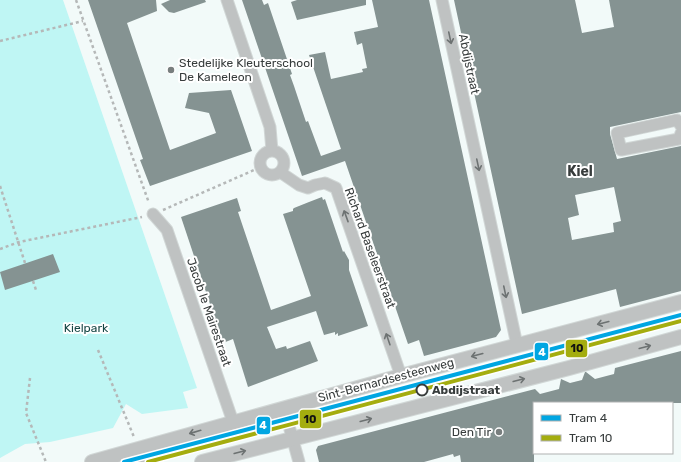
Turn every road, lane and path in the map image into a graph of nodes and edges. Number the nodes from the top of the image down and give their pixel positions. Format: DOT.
graph roads {
  1 [pos="76,0"];
  2 [pos="227,0"];
  3 [pos="442,0"];
  4 [pos="83,21"];
  5 [pos="0,41"];
  6 [pos="681,126"];
  7 [pos="681,133"];
  8 [pos="272,151"];
  9 [pos="261,167"];
  10 [pos="280,172"];
  11 [pos="0,186"];
  12 [pos="154,214"];
  13 [pos="19,242"];
  14 [pos="0,249"];
  15 [pos="25,263"];
  16 [pos="32,281"];
  17 [pos="36,290"];
  18 [pos="681,302"];
  19 [pos="681,319"];
  20 [pos="681,337"];
  21 [pos="517,345"];
  22 [pos="98,350"];
  23 [pos="401,376"];
  24 [pos="30,378"];
  25 [pos="284,408"];
  26 [pos="233,422"];
  27 [pos="289,423"];
  28 [pos="293,439"];
  29 [pos="139,455"];
  30 [pos="46,462"];
  31 [pos="92,462"];
  32 [pos="202,462"];
  33 [pos="299,462"];
  1 -- 4 [label="path"];
  2 -- 8 [label="street"];
  3 -- 21 [label="street, Abdijstraat, one-way"];
  4 -- 5 [label="path"];
  4 -- 12 [label="path"];
  6 -- 7 [label="street"];
  8 -- 9 [label="street"];
  8 -- 10 [label="street"];
  9 -- 10 [label="street, Richard Baseleerstraat"];
  9 -- 12 [label="path"];
  23 -- 10 [label="street, Richard Baseleerstraat, one-way"];
  11 -- 13 [label="path"];
  12 -- 13 [label="path"];
  12 -- 26 [label="street, Jacob le Mairestraat"];
  13 -- 14 [label="path"];
  13 -- 15 [label="path"];
  16 -- 17 [label="path"];
  18 -- 21 [label="street, Sint-Bernardsesteenweg, one-way"];
  19 -- 27 [label="lane"];
  28 -- 20 [label="street, one-way"];
  21 -- 23 [label="street, Sint-Bernardsesteenweg, one-way"];
  22 -- 29 [label="path"];
  23 -- 25 [label="street, Sint-Bernardsesteenweg"];
  24 -- 30 [label="path"];
  25 -- 26 [label="street, Sint-Bernardsesteenweg"];
  25 -- 27 [label="street"];
  26 -- 29 [label="street, Sint-Bernardsesteenweg, one-way"];
  27 -- 28 [label="street"];
  27 -- 29 [label="lane"];
  32 -- 28 [label="street, one-way"];
  28 -- 33 [label="street"];
  29 -- 31 [label="street, Sint-Bernardsesteenweg"];
}
